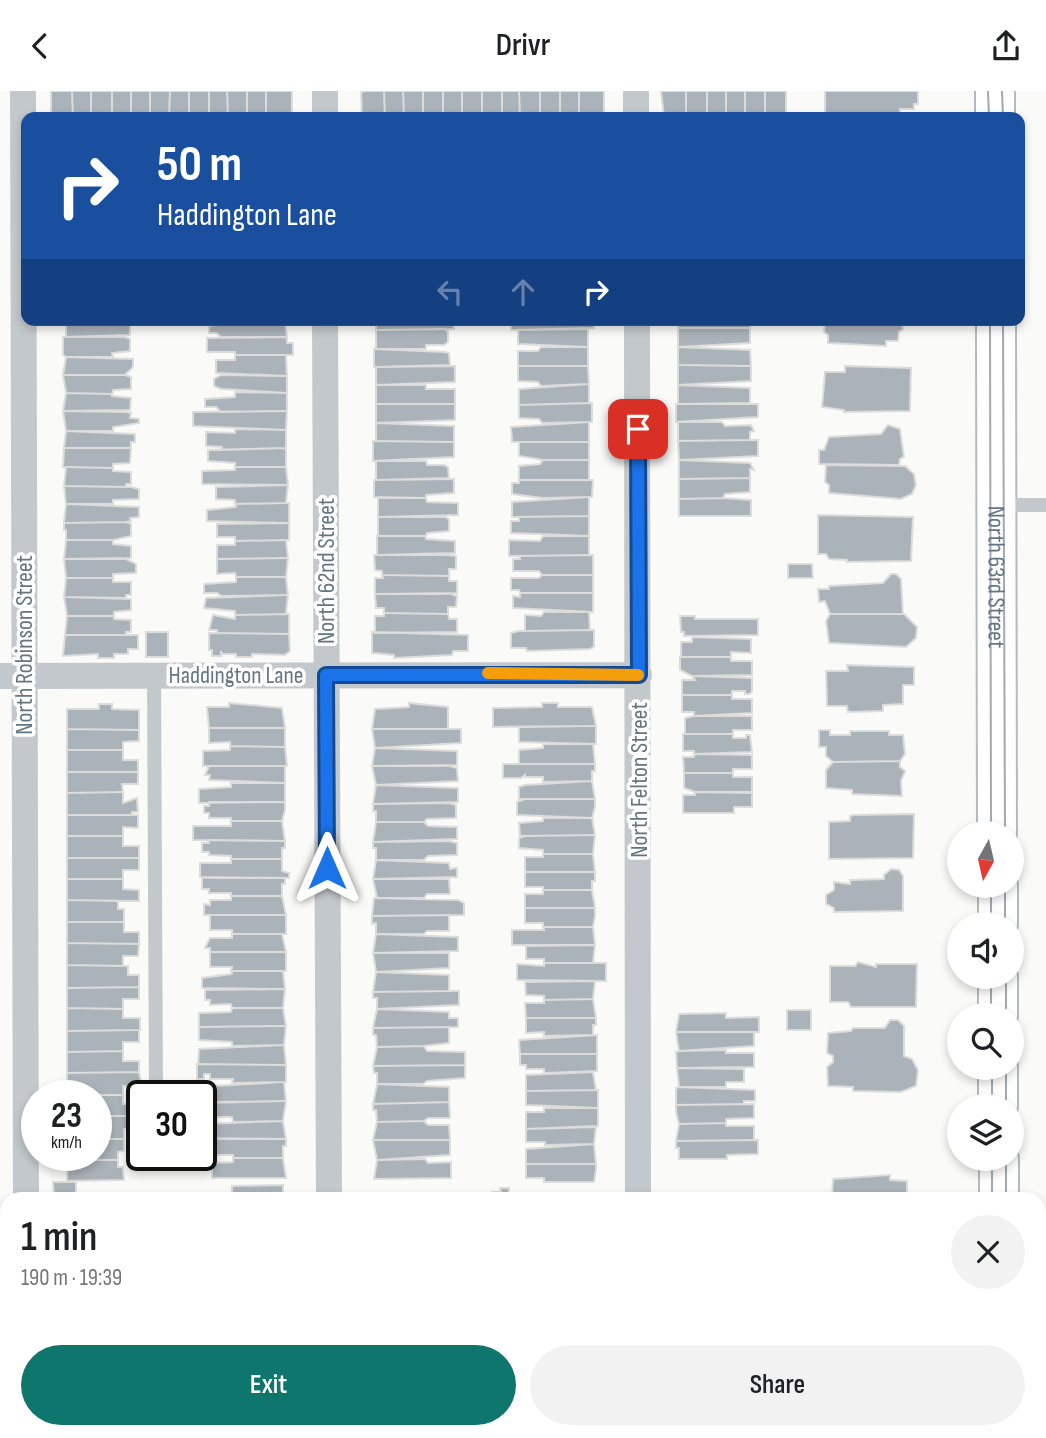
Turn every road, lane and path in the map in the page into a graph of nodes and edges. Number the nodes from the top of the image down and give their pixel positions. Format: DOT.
graph roads {
  1 [pos="23,91"];
  2 [pos="325,91"];
  3 [pos="636,91"];
  4 [pos="995,91"];
  5 [pos="23,112"];
  6 [pos="325,112"];
  7 [pos="636,112"];
  8 [pos="995,112"];
  9 [pos="21,197"];
  10 [pos="326,326"];
  11 [pos="637,326"];
  12 [pos="996,326"];
  13 [pos="996,505"];
  14 [pos="1046,505"];
  15 [pos="154,675"];
  16 [pos="326,675"];
  17 [pos="639,675"];
  18 [pos="12,676"];
  19 [pos="998,821"];
  20 [pos="156,1080"];
  21 [pos="999,1171"];
  22 [pos="26,1192"];
  23 [pos="329,1192"];
  24 [pos="638,1192"];
  25 [pos="999,1192"];
  1 -- 5 [label="street, North Robinson Street"];
  2 -- 6 [label="street"];
  3 -- 7 [label="street"];
  4 -- 8 [label="main road"];
  9 -- 18 [label="street, North Robinson Street"];
  10 -- 16 [label="street, North 62nd Street"];
  11 -- 17 [label="street, North Felton Street"];
  12 -- 13 [label="main road, North 63rd Street"];
  13 -- 14 [label="lane"];
  13 -- 19 [label="main road, North 63rd Street"];
  15 -- 16 [label="street, Haddington Lane"];
  15 -- 18 [label="street, Haddington Lane"];
  15 -- 20 [label="lane"];
  16 -- 17 [label="street, Haddington Lane"];
  16 -- 23 [label="street, North 62nd Street"];
  17 -- 24 [label="street, North Felton Street"];
  18 -- 22 [label="street, North Robinson Street"];
  21 -- 25 [label="main road"];
}
